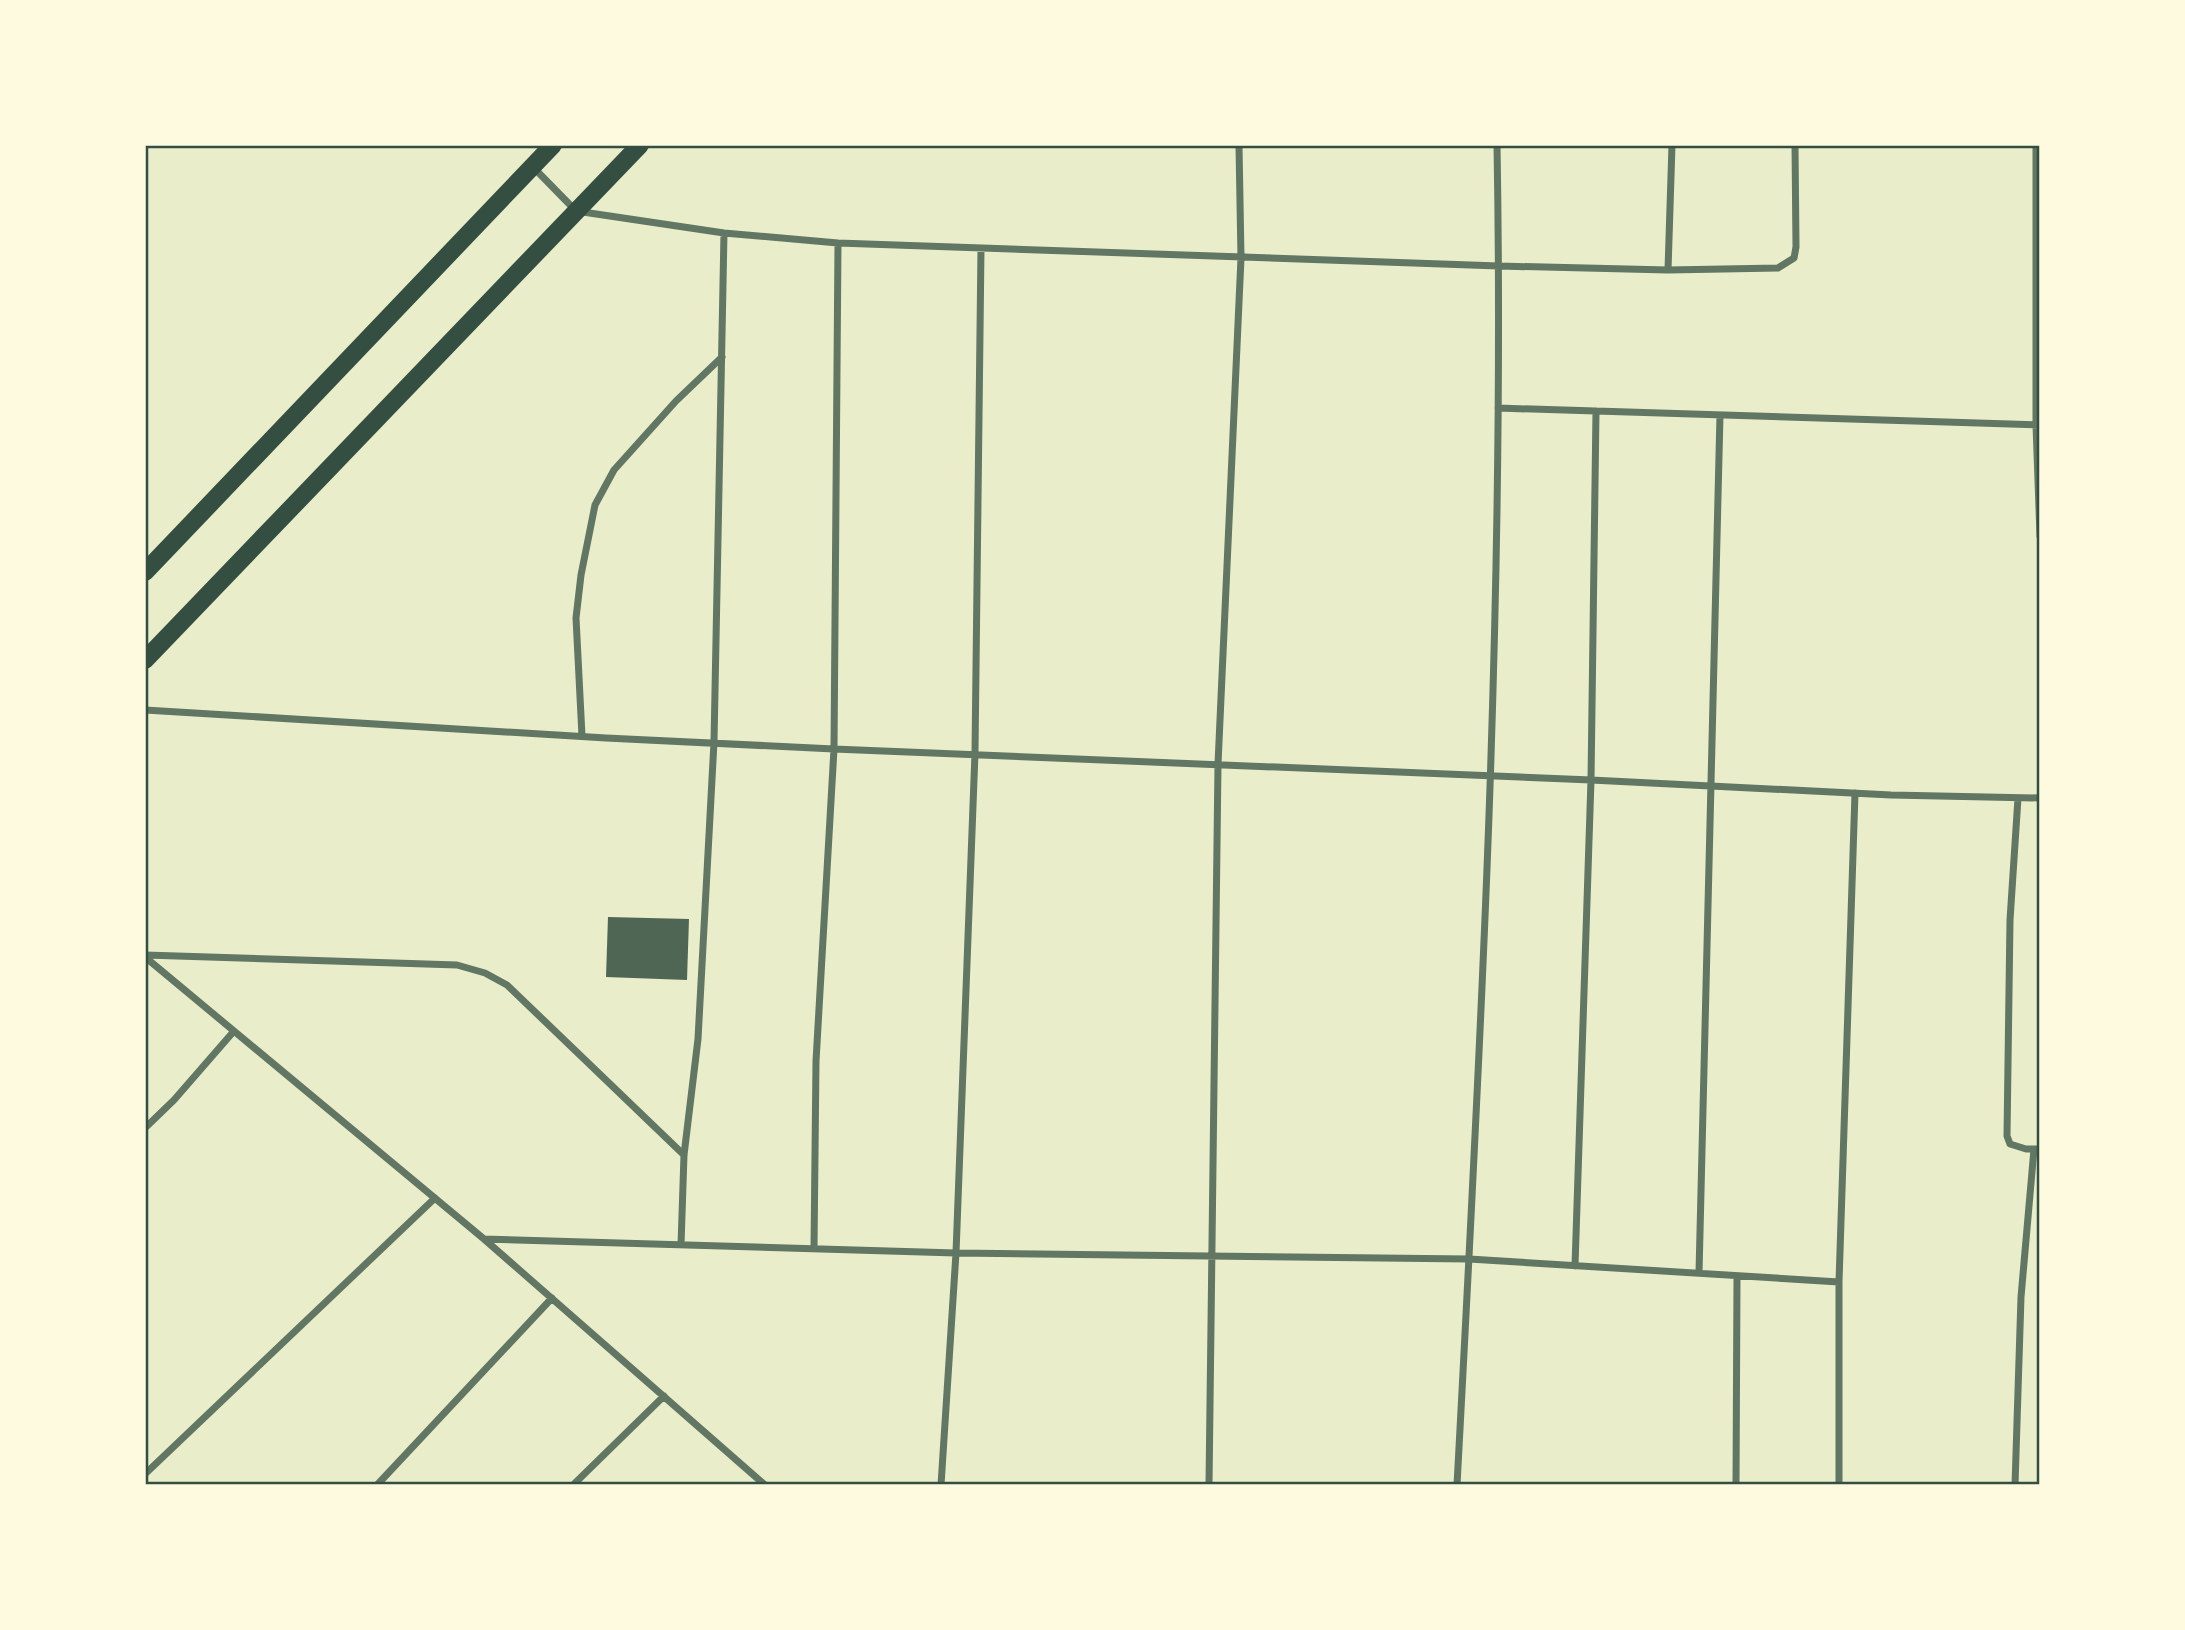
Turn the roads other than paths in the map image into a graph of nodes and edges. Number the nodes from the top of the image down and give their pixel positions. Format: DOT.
graph roads {
  1 [pos="553,145"];
  2 [pos="640,145"];
  3 [pos="1239,145"];
  4 [pos="1497,145"];
  5 [pos="1672,145"];
  6 [pos="1796,145"];
  7 [pos="2036,145"];
  8 [pos="532,167"];
  9 [pos="576,211"];
  10 [pos="724,233"];
  11 [pos="838,243"];
  12 [pos="981,248"];
  13 [pos="1241,258"];
  14 [pos="1499,266"];
  15 [pos="1668,270"];
  16 [pos="722,358"];
  17 [pos="1498,408"];
  18 [pos="1596,411"];
  19 [pos="1720,415"];
  20 [pos="2038,425"];
  21 [pos="2040,536"];
  22 [pos="145,572"];
  23 [pos="145,660"];
  24 [pos="145,710"];
  25 [pos="582,736"];
  26 [pos="714,742"];
  27 [pos="834,749"];
  28 [pos="975,753"];
  29 [pos="1218,764"];
  30 [pos="1491,775"];
  31 [pos="1591,780"];
  32 [pos="1712,786"];
  33 [pos="1855,793"];
  34 [pos="2018,798"];
  35 [pos="2040,798"];
  36 [pos="145,956"];
  37 [pos="233,1031"];
  38 [pos="145,1128"];
  39 [pos="2037,1149"];
  40 [pos="684,1155"];
  41 [pos="435,1198"];
  42 [pos="484,1238"];
  43 [pos="681,1245"];
  44 [pos="814,1248"];
  45 [pos="957,1253"];
  46 [pos="1210,1257"];
  47 [pos="1469,1259"];
  48 [pos="1575,1266"];
  49 [pos="1699,1273"];
  50 [pos="1737,1276"];
  51 [pos="1839,1282"];
  52 [pos="552,1298"];
  53 [pos="664,1396"];
  54 [pos="145,1474"];
  55 [pos="377,1485"];
  56 [pos="573,1485"];
  57 [pos="765,1485"];
  58 [pos="941,1485"];
  59 [pos="1209,1485"];
  60 [pos="1457,1485"];
  61 [pos="1736,1485"];
  62 [pos="1839,1485"];
  63 [pos="2015,1485"];
  1 -- 8 [label="main road"];
  2 -- 9 [label="main road"];
  3 -- 13 [label="street"];
  4 -- 14 [label="street"];
  5 -- 15 [label="street"];
  6 -- 15 [label="street"];
  7 -- 20 [label="street"];
  8 -- 9 [label="street"];
  8 -- 22 [label="main road"];
  9 -- 10 [label="street"];
  9 -- 23 [label="main road"];
  10 -- 11 [label="street"];
  10 -- 16 [label="street"];
  11 -- 12 [label="street"];
  11 -- 27 [label="street"];
  12 -- 13 [label="street"];
  12 -- 28 [label="street"];
  13 -- 14 [label="street"];
  13 -- 29 [label="street"];
  14 -- 15 [label="street"];
  14 -- 17 [label="street"];
  16 -- 25 [label="street"];
  16 -- 26 [label="street"];
  17 -- 18 [label="street"];
  17 -- 30 [label="street"];
  18 -- 19 [label="street"];
  18 -- 31 [label="street"];
  19 -- 20 [label="street"];
  19 -- 32 [label="street"];
  20 -- 21 [label="street"];
  24 -- 25 [label="street"];
  25 -- 26 [label="street"];
  26 -- 27 [label="street"];
  26 -- 40 [label="street"];
  27 -- 28 [label="street"];
  27 -- 44 [label="street"];
  28 -- 29 [label="street"];
  28 -- 45 [label="street"];
  29 -- 30 [label="street"];
  29 -- 46 [label="street"];
  30 -- 31 [label="street"];
  30 -- 47 [label="street"];
  31 -- 32 [label="street"];
  31 -- 48 [label="street"];
  32 -- 33 [label="street"];
  32 -- 49 [label="street"];
  33 -- 34 [label="street"];
  33 -- 51 [label="street"];
  34 -- 35 [label="street"];
  34 -- 39 [label="street"];
  36 -- 37 [label="street"];
  36 -- 40 [label="street"];
  37 -- 38 [label="street"];
  37 -- 41 [label="street"];
  39 -- 63 [label="street"];
  40 -- 43 [label="street"];
  41 -- 42 [label="street"];
  41 -- 54 [label="street"];
  42 -- 43 [label="street"];
  42 -- 52 [label="street"];
  43 -- 44 [label="street"];
  44 -- 45 [label="street"];
  45 -- 46 [label="street"];
  45 -- 58 [label="street"];
  46 -- 47 [label="street"];
  46 -- 59 [label="street"];
  47 -- 48 [label="street"];
  47 -- 60 [label="street"];
  48 -- 49 [label="street"];
  49 -- 50 [label="street"];
  50 -- 51 [label="street"];
  50 -- 61 [label="street"];
  51 -- 62 [label="street"];
  52 -- 53 [label="street"];
  52 -- 55 [label="street"];
  53 -- 56 [label="street"];
  53 -- 57 [label="street"];
}
